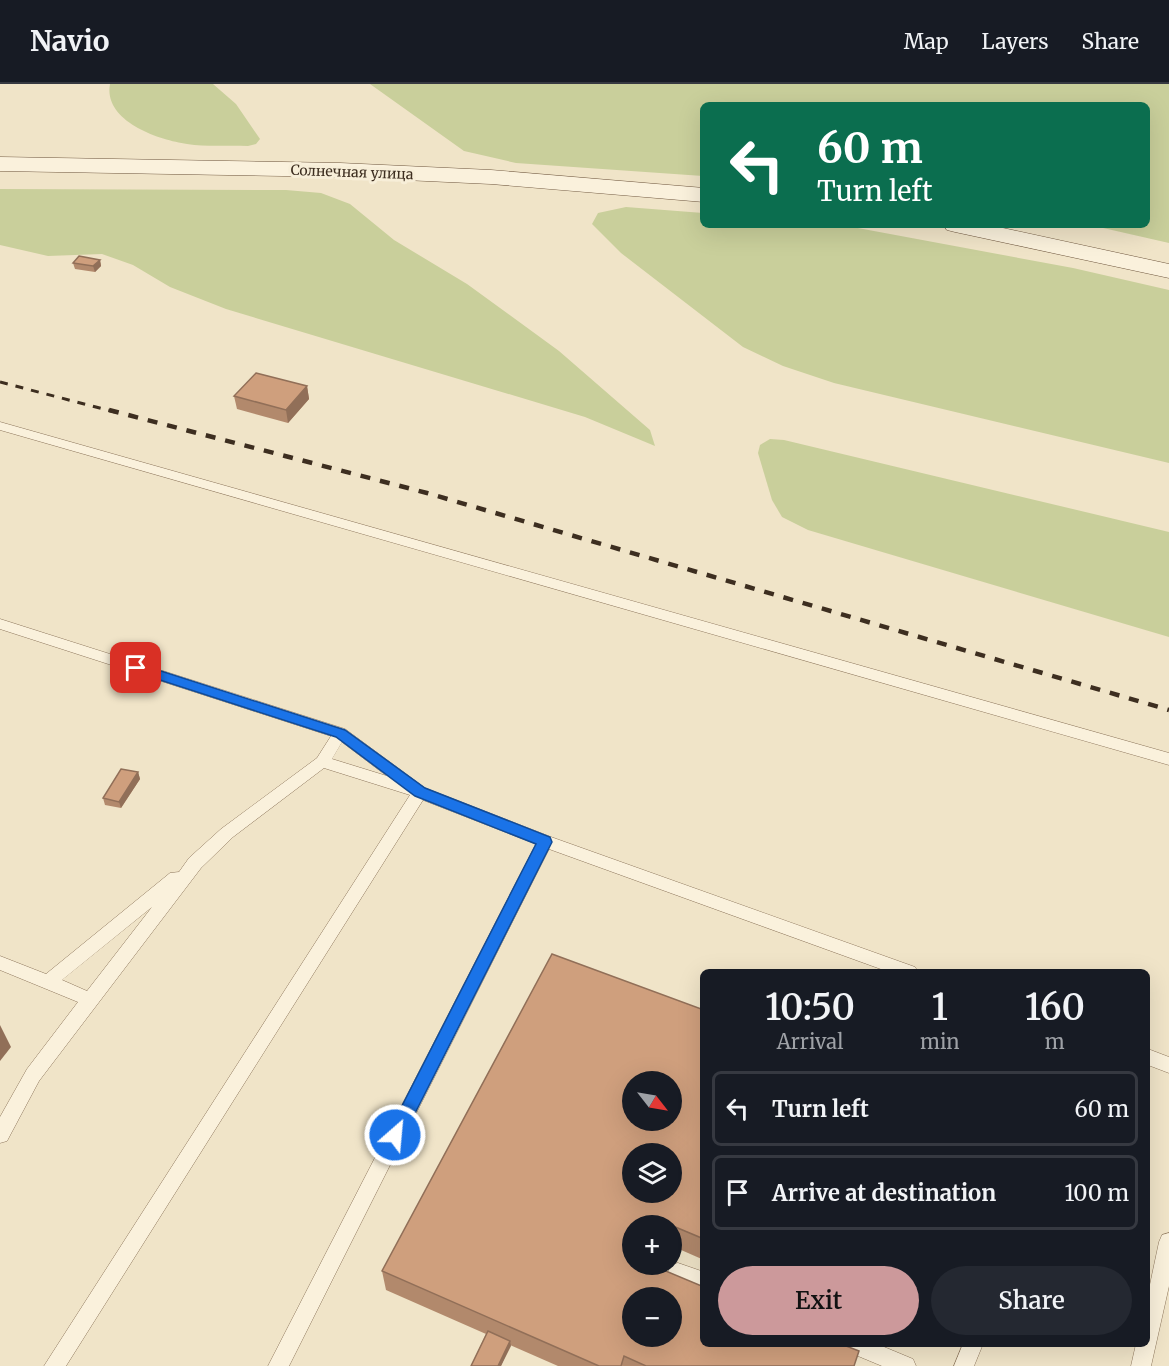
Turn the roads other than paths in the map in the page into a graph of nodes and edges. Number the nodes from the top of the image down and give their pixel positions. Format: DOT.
graph roads {
  1 [pos="0,164"];
  2 [pos="700,195"];
  3 [pos="969,228"];
  4 [pos="1169,271"];
  5 [pos="0,426"];
  6 [pos="0,624"];
  7 [pos="340,733"];
  8 [pos="1169,759"];
  9 [pos="322,762"];
  10 [pos="420,792"];
  11 [pos="544,842"];
  12 [pos="195,862"];
  13 [pos="0,963"];
  14 [pos="901,969"];
  15 [pos="48,982"];
  16 [pos="91,999"];
  17 [pos="1150,1058"];
  18 [pos="1169,1065"];
  19 [pos="0,1135"];
  20 [pos="1169,1242"];
  21 [pos="682,1274"];
  22 [pos="700,1280"];
  23 [pos="1150,1327"];
  24 [pos="860,1347"];
  25 [pos="972,1347"];
  26 [pos="1145,1347"];
  27 [pos="54,1366"];
  28 [pos="278,1366"];
  29 [pos="906,1366"];
  30 [pos="964,1366"];
  31 [pos="1141,1366"];
  1 -- 2 [label="street, Солнечная улица"];
  3 -- 4 [label="street"];
  5 -- 8 [label="lane"];
  6 -- 7 [label="lane"];
  7 -- 9 [label="lane"];
  7 -- 10 [label="lane"];
  9 -- 10 [label="lane"];
  9 -- 12 [label="lane"];
  10 -- 11 [label="lane"];
  10 -- 27 [label="lane"];
  11 -- 14 [label="lane"];
  11 -- 28 [label="lane"];
  12 -- 15 [label="lane"];
  12 -- 16 [label="lane"];
  13 -- 15 [label="lane"];
  15 -- 16 [label="lane"];
  16 -- 19 [label="lane"];
  17 -- 18 [label="lane"];
  20 -- 23 [label="lane"];
  21 -- 22 [label="lane"];
  24 -- 29 [label="lane"];
  25 -- 30 [label="lane"];
  26 -- 31 [label="lane"];
}
